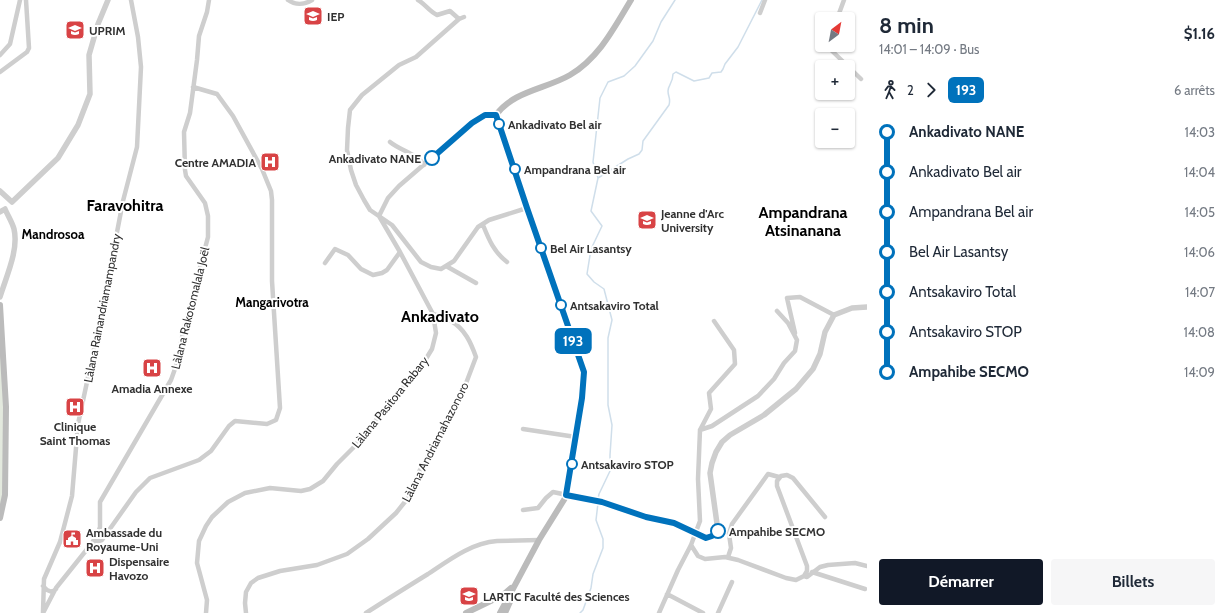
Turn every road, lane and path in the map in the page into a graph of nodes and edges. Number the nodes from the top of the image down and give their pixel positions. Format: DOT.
graph roads {
  1 [pos="20,0"];
  2 [pos="26,0"];
  3 [pos="108,0"];
  4 [pos="131,0"];
  5 [pos="209,0"];
  6 [pos="288,0"];
  7 [pos="312,0"];
  8 [pos="418,0"];
  9 [pos="631,0"];
  10 [pos="765,0"];
  11 [pos="844,0"];
  12 [pos="840,12"];
  13 [pos="760,14"];
  14 [pos="833,52"];
  15 [pos="0,55"];
  16 [pos="0,72"];
  17 [pos="861,79"];
  18 [pos="193,87"];
  19 [pos="496,115"];
  20 [pos="390,142"];
  21 [pos="424,165"];
  22 [pos="0,191"];
  23 [pos="12,202"];
  24 [pos="527,208"];
  25 [pos="3,211"];
  26 [pos="379,216"];
  27 [pos="483,224"];
  28 [pos="400,252"];
  29 [pos="507,262"];
  30 [pos="325,263"];
  31 [pos="446,266"];
  32 [pos="476,283"];
  33 [pos="0,297"];
  34 [pos="0,305"];
  35 [pos="867,307"];
  36 [pos="777,311"];
  37 [pos="433,314"];
  38 [pos="834,315"];
  39 [pos="714,321"];
  40 [pos="797,340"];
  41 [pos="523,430"];
  42 [pos="700,430"];
  43 [pos="576,437"];
  44 [pos="780,477"];
  45 [pos="566,495"];
  46 [pos="523,510"];
  47 [pos="825,516"];
  48 [pos="0,518"];
  49 [pos="696,534"];
  50 [pos="539,540"];
  51 [pos="92,544"];
  52 [pos="691,545"];
  53 [pos="728,557"];
  54 [pos="867,566"];
  55 [pos="812,572"];
  56 [pos="804,576"];
  57 [pos="519,577"];
  58 [pos="732,582"];
  59 [pos="43,586"];
  60 [pos="56,588"];
  61 [pos="865,589"];
  62 [pos="667,594"];
  63 [pos="494,600"];
  64 [pos="505,610"];
  65 [pos="43,613"];
  66 [pos="206,613"];
  67 [pos="246,613"];
  68 [pos="366,613"];
  69 [pos="466,613"];
  70 [pos="500,613"];
  71 [pos="659,613"];
  72 [pos="703,613"];
  73 [pos="718,613"];
  1 -- 15 [label="street"];
  2 -- 16 [label="street"];
  3 -- 23 [label="street"];
  4 -- 59 [label="street, Làlana Rainandriamampandry"];
  5 -- 18 [label="street, Làlana Rakotomalala Joël"];
  6 -- 7 [label="street"];
  8 -- 26 [label="street"];
  9 -- 19 [label="main road"];
  10 -- 13 [label="street"];
  11 -- 12 [label="street"];
  14 -- 17 [label="street"];
  18 -- 51 [label="street, Làlana Rakotomalala Joël"];
  18 -- 51 [label="street"];
  19 -- 21 [label="street"];
  19 -- 24 [label="main road"];
  20 -- 21 [label="street"];
  21 -- 26 [label="street"];
  22 -- 23 [label="street"];
  23 -- 25 [label="street"];
  24 -- 27 [label="street"];
  24 -- 43 [label="main road"];
  25 -- 33 [label="street"];
  26 -- 28 [label="street, Làlana Pasitora Rabary"];
  26 -- 31 [label="street"];
  27 -- 29 [label="street"];
  27 -- 31 [label="street"];
  28 -- 30 [label="street"];
  28 -- 37 [label="street, Làlana Pasitora Rabary"];
  31 -- 32 [label="street"];
  34 -- 48 [label="main road"];
  35 -- 38 [label="street"];
  36 -- 40 [label="street"];
  37 -- 66 [label="street, Làlana Pasitora Rabary"];
  37 -- 67 [label="street, Làlana Andriamahazonoro"];
  38 -- 40 [label="street"];
  38 -- 49 [label="street"];
  39 -- 42 [label="street"];
  40 -- 42 [label="street"];
  41 -- 43 [label="street"];
  42 -- 49 [label="street"];
  43 -- 45 [label="main road"];
  44 -- 47 [label="street"];
  44 -- 53 [label="street"];
  44 -- 56 [label="street"];
  45 -- 46 [label="street"];
  45 -- 49 [label="street"];
  45 -- 50 [label="main road"];
  49 -- 52 [label="street"];
  50 -- 57 [label="main road"];
  50 -- 68 [label="street"];
  51 -- 60 [label="street, Làlana Rakotomalala Joël"];
  52 -- 53 [label="street"];
  52 -- 62 [label="street"];
  53 -- 56 [label="street"];
  54 -- 55 [label="street"];
  55 -- 56 [label="street"];
  55 -- 61 [label="street"];
  57 -- 63 [label="main road"];
  57 -- 64 [label="main road"];
  58 -- 73 [label="street"];
  59 -- 60 [label="street"];
  59 -- 65 [label="street, Làlana Rainandriamampandry"];
  60 -- 65 [label="street, Làlana Rakotomalala Joël"];
  62 -- 71 [label="street"];
  62 -- 72 [label="street"];
  63 -- 64 [label="main road"];
  63 -- 69 [label="main road"];
  64 -- 70 [label="main road"];
}
